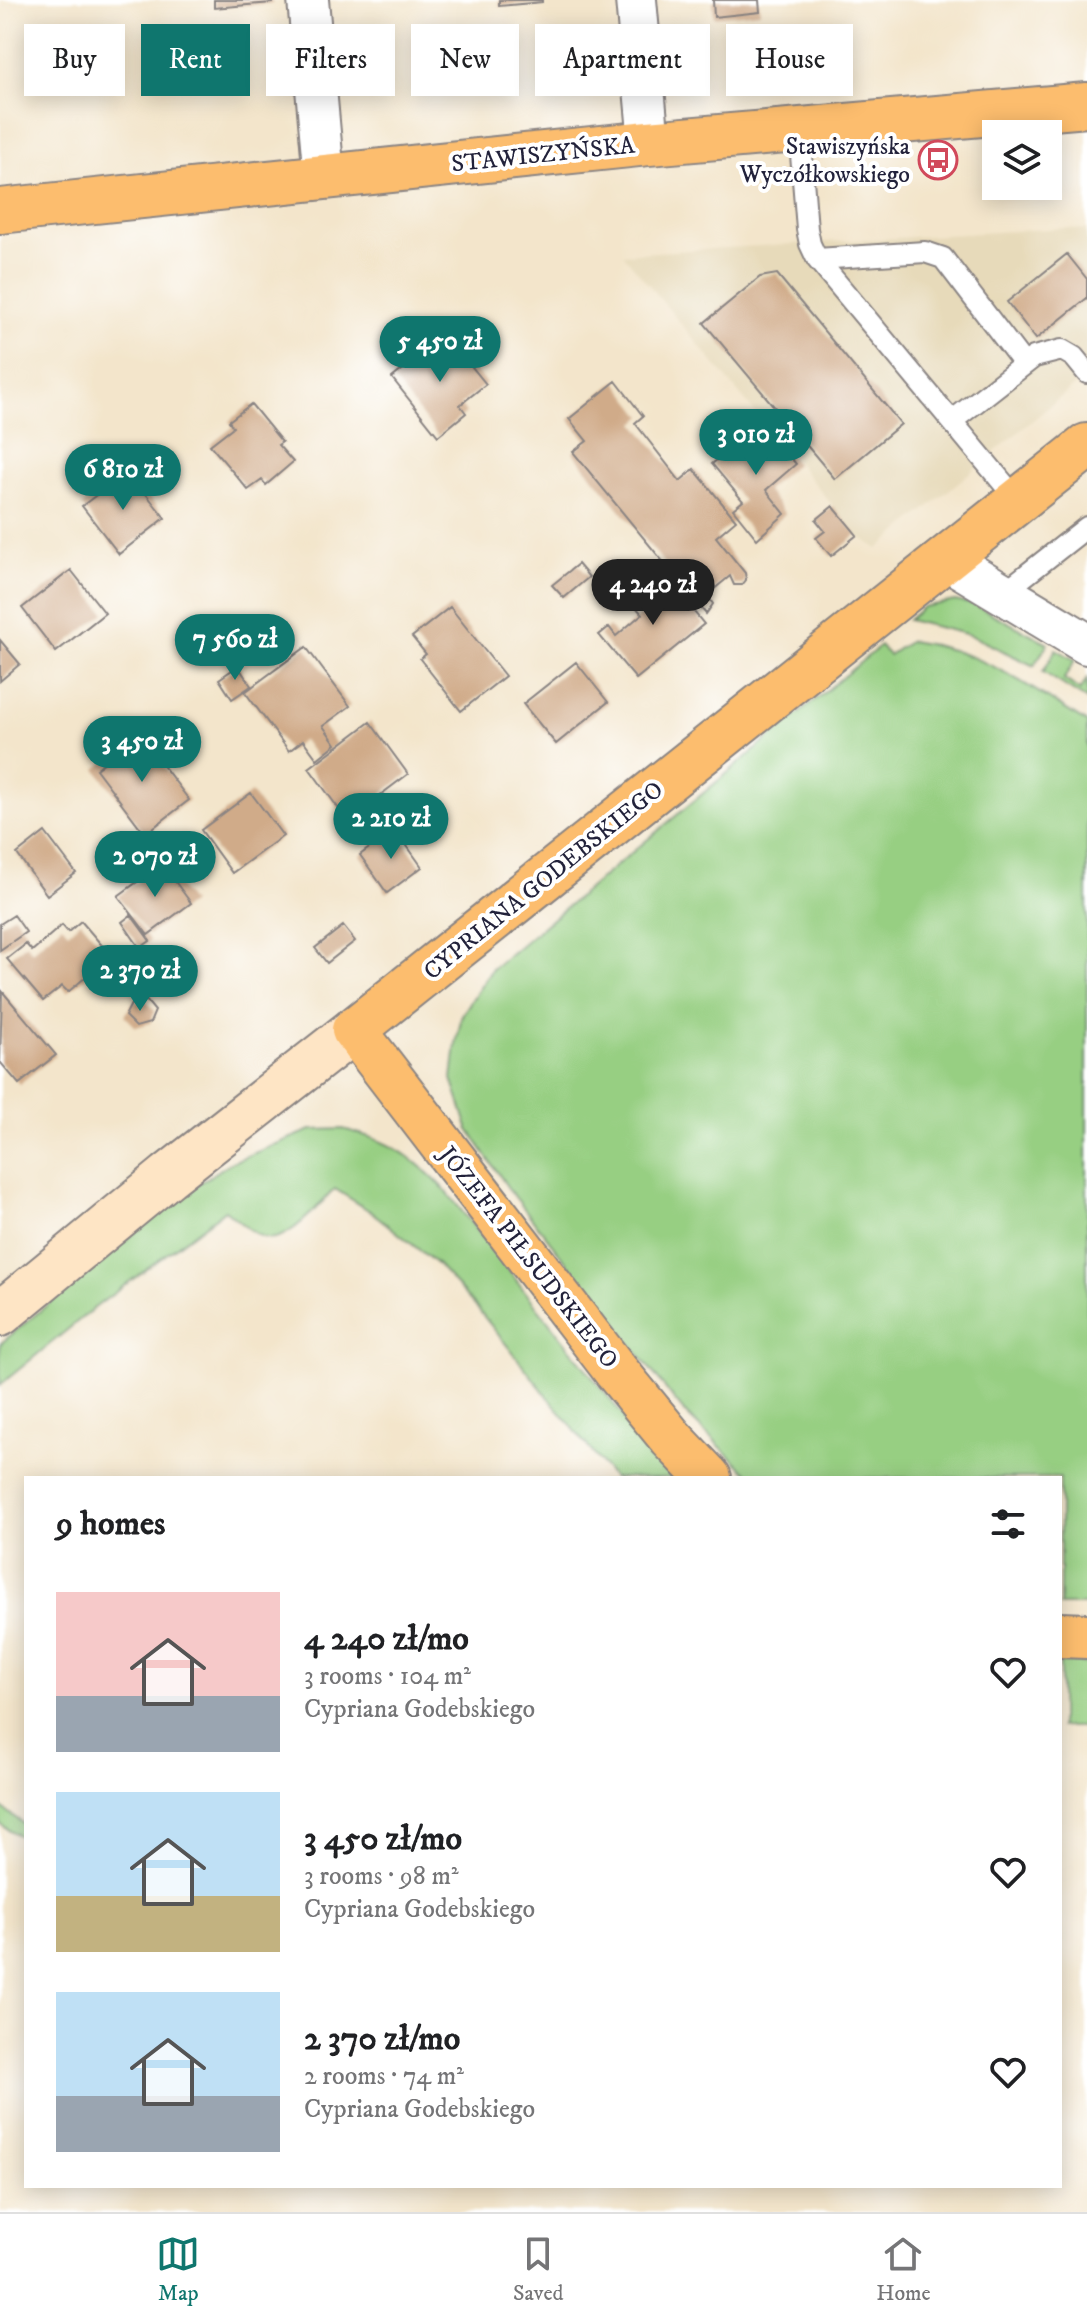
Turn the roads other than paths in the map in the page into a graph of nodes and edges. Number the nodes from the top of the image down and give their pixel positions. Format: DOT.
graph roads {
  1 [pos="308,0"];
  2 [pos="636,0"];
  3 [pos="1087,105"];
  4 [pos="799,130"];
  5 [pos="649,143"];
  6 [pos="324,177"];
  7 [pos="0,211"];
  8 [pos="817,259"];
  9 [pos="1024,364"];
  10 [pos="1087,373"];
  11 [pos="952,421"];
  12 [pos="1087,446"];
  13 [pos="1018,501"];
  14 [pos="1087,527"];
  15 [pos="946,559"];
  16 [pos="1003,593"];
  17 [pos="1087,644"];
  18 [pos="354,1030"];
  19 [pos="0,1314"];
  20 [pos="707,1476"];
  21 [pos="1062,1635"];
  22 [pos="1087,1636"];
  1 -- 6 [label="street"];
  2 -- 5 [label="street"];
  3 -- 4 [label="main road, STAWISZYŃSKA"];
  4 -- 5 [label="main road, STAWISZYŃSKA"];
  4 -- 8 [label="lane"];
  5 -- 6 [label="main road, STAWISZYŃSKA"];
  6 -- 7 [label="main road, STAWISZYŃSKA"];
  8 -- 9 [label="lane"];
  8 -- 11 [label="lane"];
  9 -- 10 [label="lane"];
  9 -- 11 [label="lane"];
  11 -- 13 [label="lane"];
  12 -- 13 [label="main road, CYPRIANA GODEBSKIEGO"];
  13 -- 15 [label="main road, CYPRIANA GODEBSKIEGO"];
  14 -- 16 [label="lane"];
  15 -- 16 [label="street"];
  15 -- 18 [label="main road, CYPRIANA GODEBSKIEGO"];
  16 -- 17 [label="street"];
  18 -- 19 [label="main road, CYPRIANA GODEBSKIEGO"];
  18 -- 20 [label="main road, JÓZEFA PIŁSUDSKIEGO"];
  21 -- 22 [label="main road"];
}
